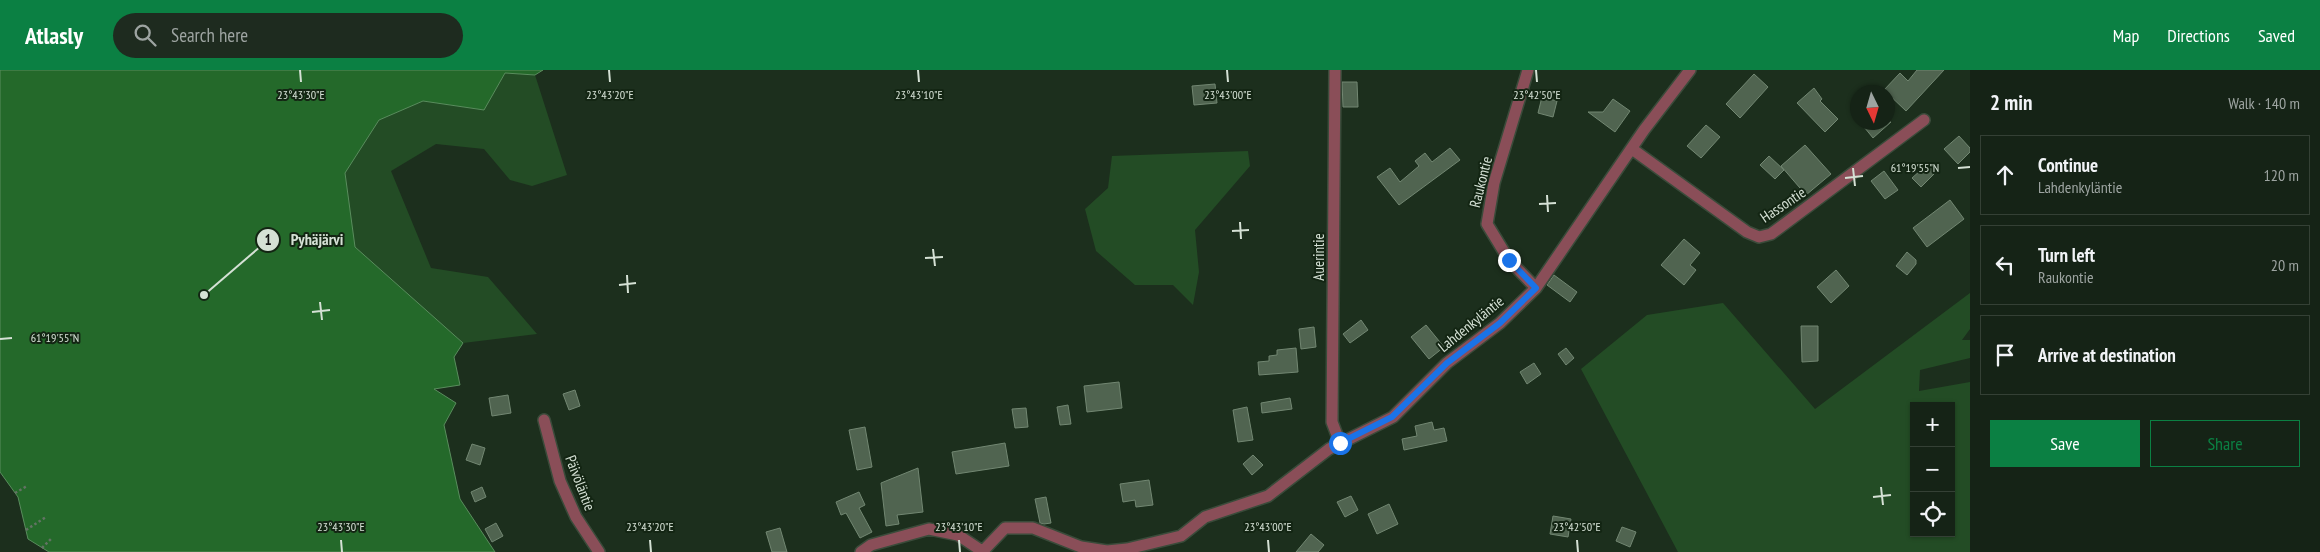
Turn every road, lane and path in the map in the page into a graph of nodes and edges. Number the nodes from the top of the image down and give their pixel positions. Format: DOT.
graph roads {
  1 [pos="1335,70"];
  2 [pos="1528,70"];
  3 [pos="1690,70"];
  4 [pos="1924,120"];
  5 [pos="1632,148"];
  6 [pos="1536,288"];
  7 [pos="544,420"];
  8 [pos="1340,443"];
  9 [pos="27,486"];
  10 [pos="15,493"];
  11 [pos="46,517"];
  12 [pos="26,530"];
  13 [pos="51,539"];
  14 [pos="42,548"];
  15 [pos="982,551"];
  16 [pos="599,552"];
  17 [pos="861,552"];
  1 -- 8 [label="street, Auerintie"];
  2 -- 6 [label="street, Raukontie"];
  3 -- 5 [label="street, Lahdenkyläntie"];
  4 -- 5 [label="street, Hassontie"];
  5 -- 6 [label="street, Lahdenkyläntie"];
  6 -- 8 [label="street, Lahdenkyläntie"];
  7 -- 16 [label="street, Päivöläntie"];
  8 -- 15 [label="street, Lahdenkyläntie"];
  9 -- 10 [label="path"];
  11 -- 12 [label="path"];
  13 -- 14 [label="path"];
  15 -- 17 [label="street"];
}
